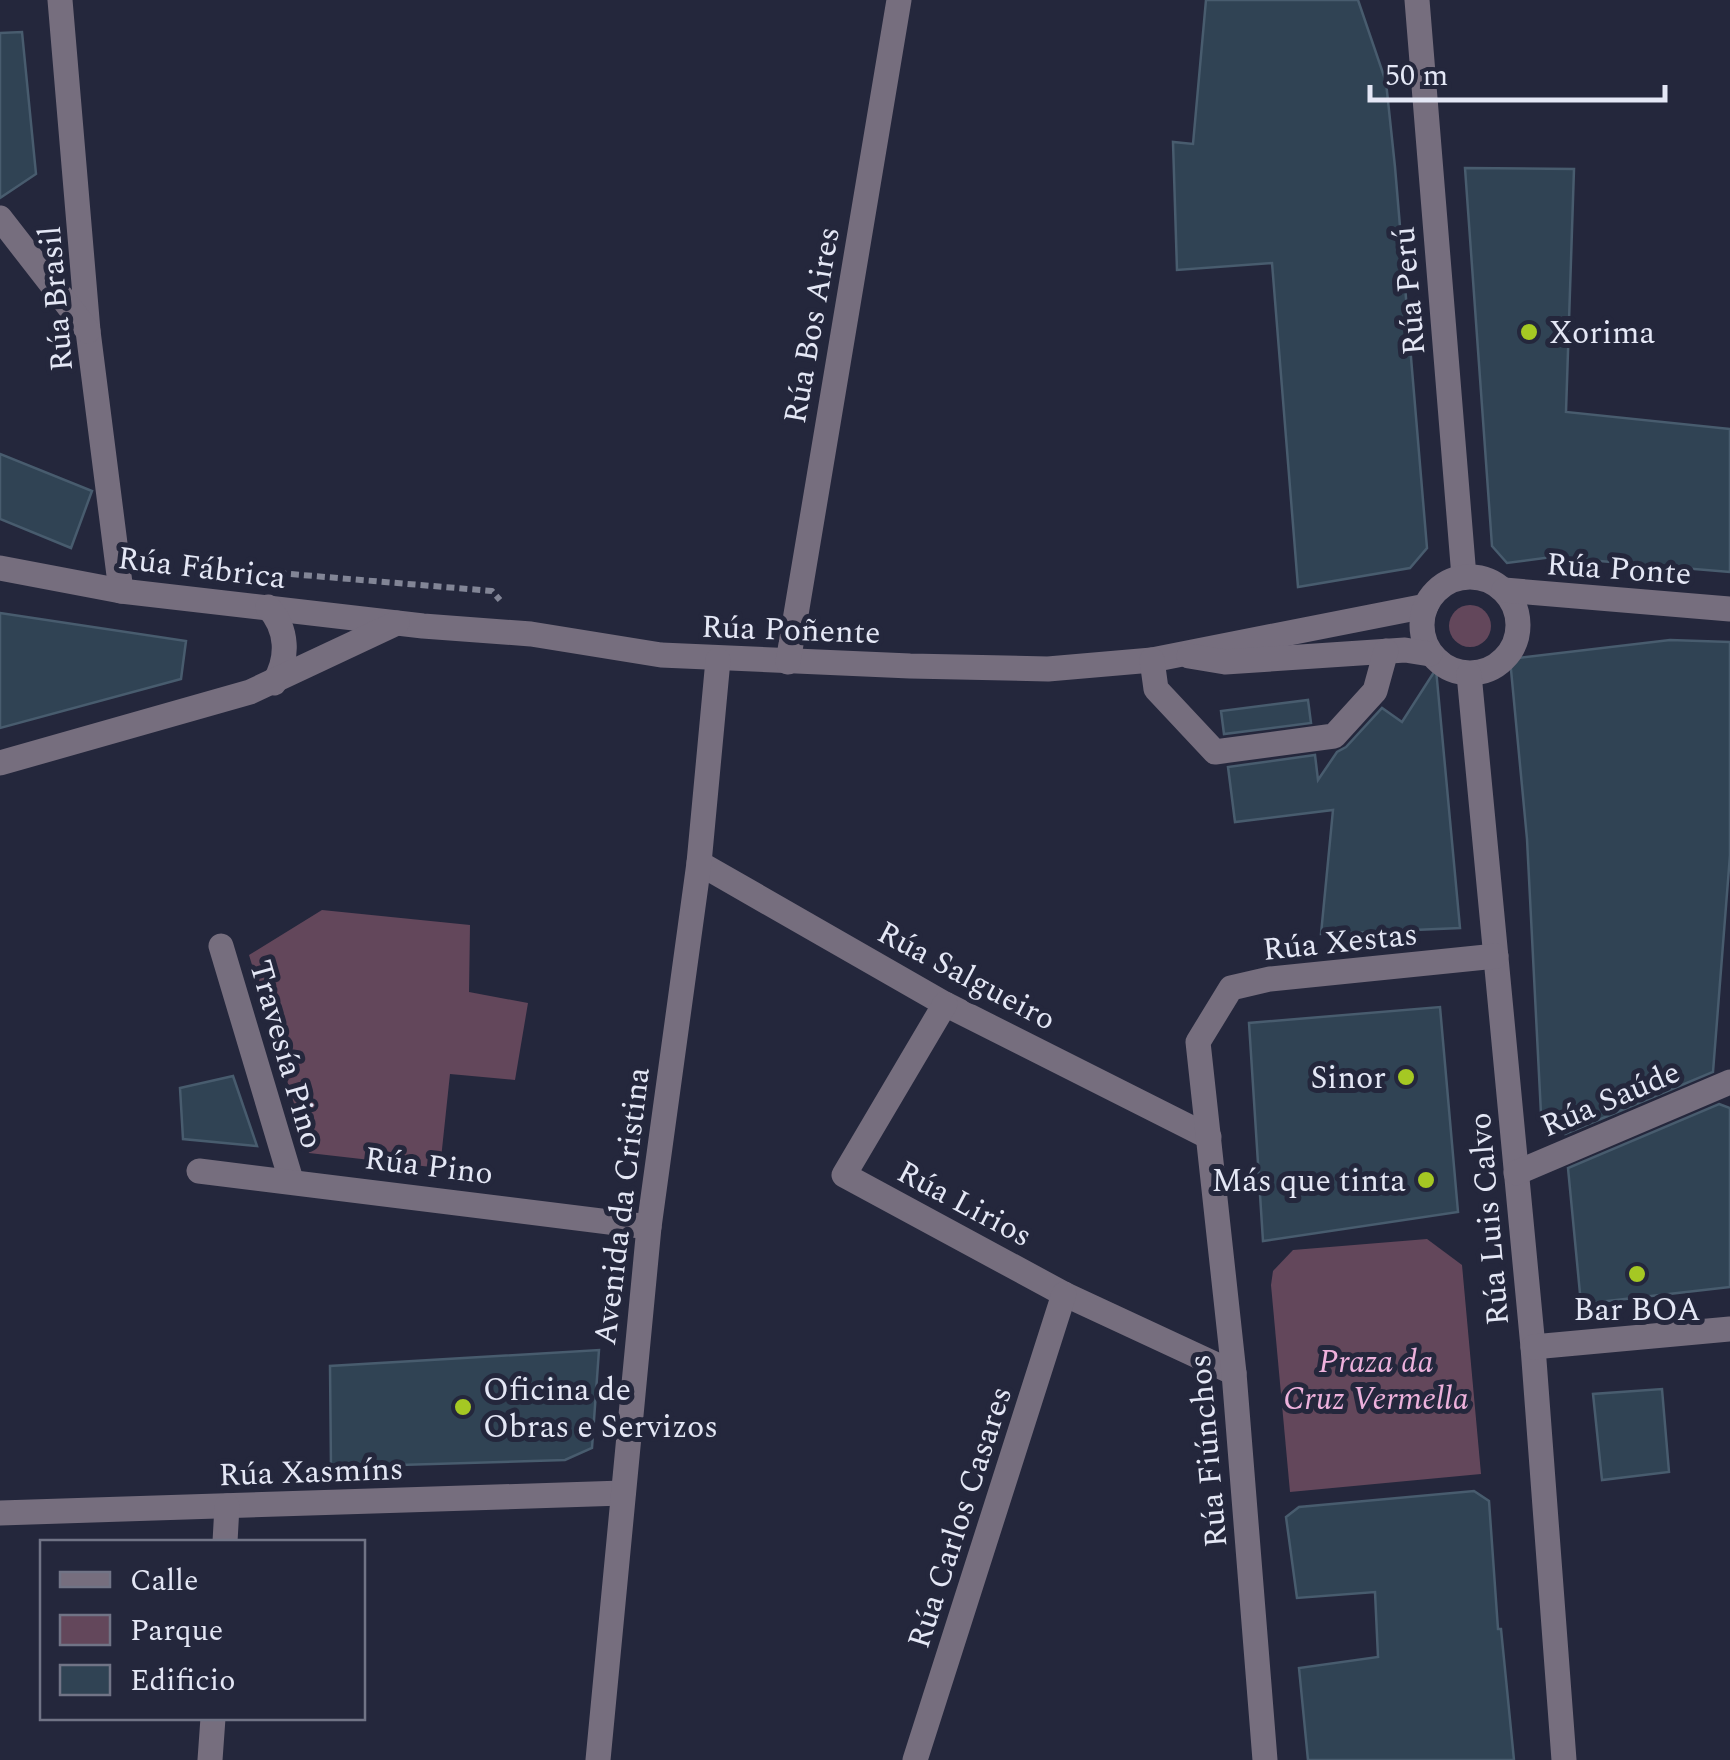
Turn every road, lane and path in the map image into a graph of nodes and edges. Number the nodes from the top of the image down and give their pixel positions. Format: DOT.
graph roads {
  1 [pos="60,0"];
  2 [pos="899,0"];
  3 [pos="1417,0"];
  4 [pos="0,218"];
  5 [pos="88,331"];
  6 [pos="0,568"];
  7 [pos="1464,577"];
  8 [pos="1504,590"];
  9 [pos="122,592"];
  10 [pos="1426,606"];
  11 [pos="268,607"];
  12 [pos="1730,608"];
  13 [pos="397,623"];
  14 [pos="1386,651"];
  15 [pos="1430,654"];
  16 [pos="1184,656"];
  17 [pos="718,660"];
  18 [pos="1152,660"];
  19 [pos="788,662"];
  20 [pos="1470,674"];
  21 [pos="274,683"];
  22 [pos="0,763"];
  23 [pos="699,863"];
  24 [pos="221,946"];
  25 [pos="1496,956"];
  26 [pos="944,1004"];
  27 [pos="1730,1082"];
  28 [pos="1209,1137"];
  29 [pos="200,1171"];
  30 [pos="1516,1173"];
  31 [pos="290,1180"];
  32 [pos="649,1227"];
  33 [pos="1064,1294"];
  34 [pos="1730,1329"];
  35 [pos="1532,1347"];
  36 [pos="1234,1373"];
  37 [pos="623,1493"];
  38 [pos="227,1506"];
  39 [pos="0,1513"];
  40 [pos="224,1540"];
  41 [pos="213,1720"];
  42 [pos="210,1760"];
  43 [pos="598,1760"];
  44 [pos="915,1760"];
  45 [pos="1265,1760"];
  46 [pos="1564,1760"];
  1 -- 5 [label="street, Rúa Brasil"];
  2 -- 19 [label="street, Rúa Bos Aires"];
  3 -- 7 [label="street, Rúa Perú"];
  4 -- 5 [label="street"];
  5 -- 9 [label="street, Rúa Brasil"];
  6 -- 9 [label="street, Rúa Fábrica"];
  7 -- 8 [label="street"];
  7 -- 10 [label="street"];
  8 -- 12 [label="street, Rúa Ponte"];
  8 -- 20 [label="street"];
  9 -- 11 [label="street, Rúa Fábrica"];
  10 -- 15 [label="street"];
  10 -- 16 [label="street, Rúa Poñente"];
  11 -- 13 [label="street, Rúa Fábrica"];
  11 -- 21 [label="street"];
  13 -- 17 [label="street, Rúa Poñente"];
  13 -- 21 [label="street"];
  14 -- 15 [label="street, Rúa Poñente"];
  14 -- 16 [label="street, Rúa Poñente"];
  14 -- 18 [label="street"];
  15 -- 20 [label="street"];
  16 -- 18 [label="street, Rúa Poñente"];
  17 -- 19 [label="street, Rúa Poñente"];
  17 -- 23 [label="street, Avenida da Cristina"];
  18 -- 19 [label="street, Rúa Poñente"];
  20 -- 25 [label="street, Rúa Luis Calvo"];
  21 -- 22 [label="street"];
  23 -- 26 [label="street, Rúa Salgueiro"];
  23 -- 32 [label="street, Avenida da Cristina"];
  24 -- 31 [label="street, Travesía Pino"];
  25 -- 28 [label="street, Rúa Xestas"];
  25 -- 30 [label="street, Rúa Luis Calvo"];
  26 -- 28 [label="street, Rúa Salgueiro"];
  26 -- 33 [label="street, Rúa Lirios"];
  27 -- 30 [label="street, Rúa Saúde"];
  28 -- 36 [label="street, Rúa Fiúnchos"];
  29 -- 31 [label="street, Rúa Pino"];
  30 -- 35 [label="street, Rúa Luis Calvo"];
  31 -- 32 [label="street, Rúa Pino"];
  32 -- 37 [label="street, Avenida da Cristina"];
  33 -- 36 [label="street, Rúa Lirios"];
  33 -- 44 [label="street, Rúa Carlos Casares"];
  34 -- 35 [label="street"];
  35 -- 46 [label="street, Rúa Luis Calvo"];
  36 -- 45 [label="street, Rúa Fiúnchos"];
  37 -- 38 [label="street, Rúa Xasmíns"];
  37 -- 43 [label="street, Avenida da Cristina"];
  38 -- 39 [label="street, Rúa Xasmíns"];
  38 -- 40 [label="street"];
  41 -- 42 [label="street"];
}
